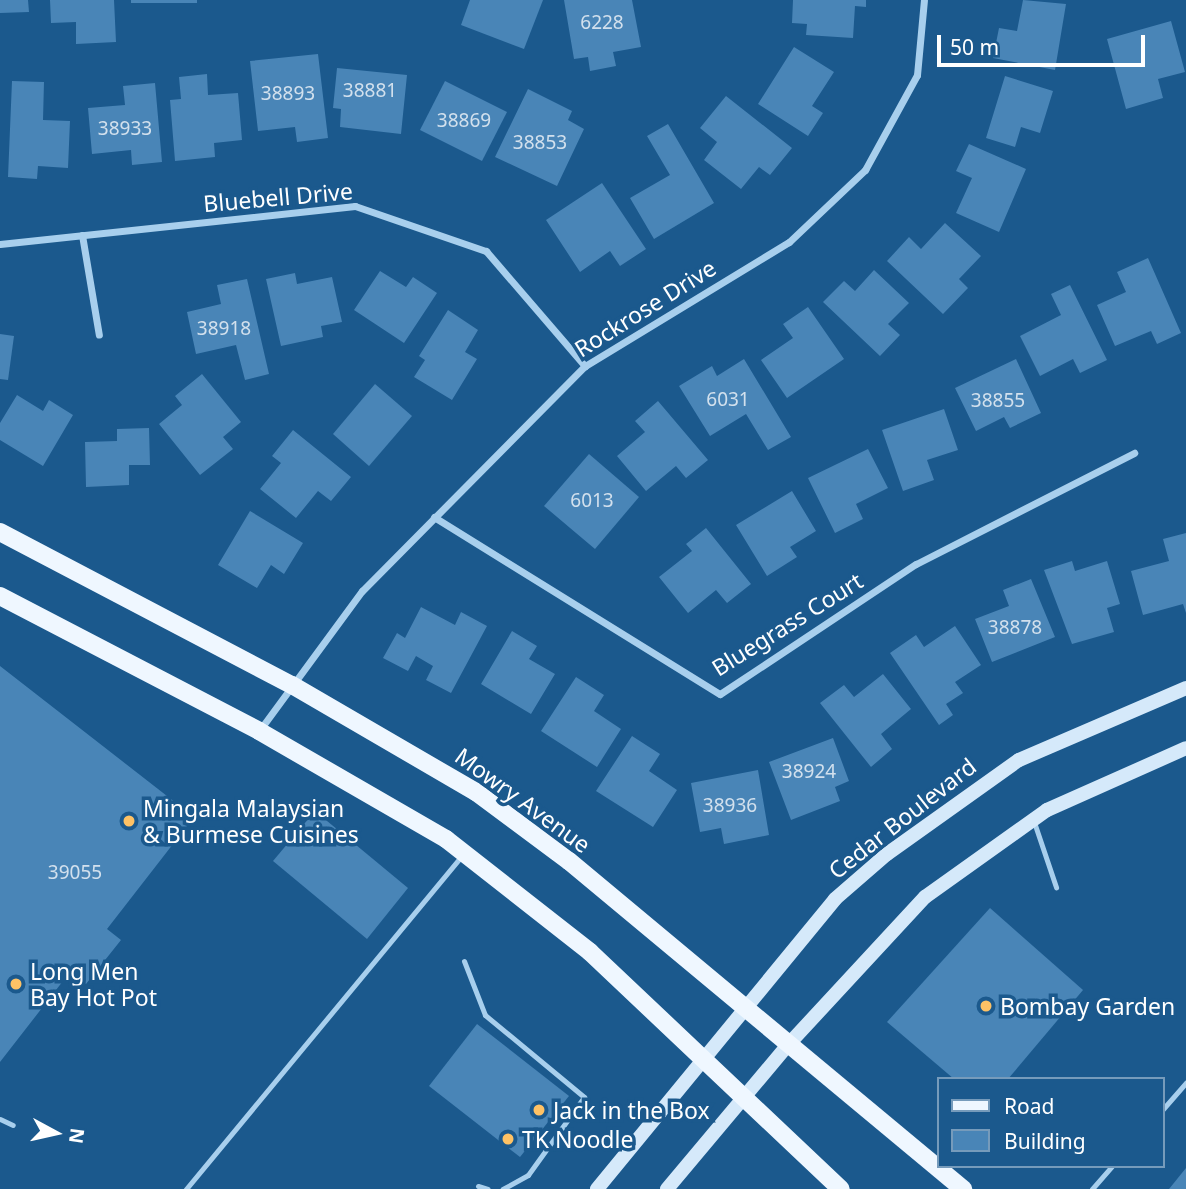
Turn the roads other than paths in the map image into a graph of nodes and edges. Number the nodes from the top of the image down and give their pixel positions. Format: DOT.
graph roads {
  1 [pos="924,0"];
  2 [pos="82,235"];
  3 [pos="0,244"];
  4 [pos="99,335"];
  5 [pos="584,366"];
  6 [pos="1134,453"];
  7 [pos="434,517"];
  8 [pos="0,532"];
  9 [pos="0,596"];
  10 [pos="292,685"];
  11 [pos="1186,688"];
  12 [pos="260,731"];
  13 [pos="1186,748"];
  14 [pos="1033,819"];
  15 [pos="464,852"];
  16 [pos="1056,887"];
  17 [pos="464,961"];
  18 [pos="746,1012"];
  19 [pos="787,1046"];
  20 [pos="707,1058"];
  21 [pos="1186,1083"];
  22 [pos="745,1096"];
  23 [pos="1165,1107"];
  24 [pos="0,1119"];
  25 [pos="13,1125"];
  26 [pos="937,1168"];
  27 [pos="937,1168"];
  28 [pos="1110,1168"];
  29 [pos="478,1186"];
  30 [pos="186,1189"];
  31 [pos="488,1189"];
  32 [pos="503,1189"];
  33 [pos="597,1189"];
  34 [pos="667,1189"];
  35 [pos="841,1189"];
  36 [pos="963,1189"];
  37 [pos="1092,1189"];
  1 -- 5 [label="street, Rockrose Drive"];
  2 -- 3 [label="street, Bluebell Drive"];
  2 -- 4 [label="street"];
  2 -- 5 [label="street, Bluebell Drive"];
  5 -- 7 [label="street, Rockrose Drive"];
  6 -- 7 [label="street, Bluegrass Court"];
  7 -- 10 [label="street, Rockrose Drive"];
  8 -- 10 [label="main road, Mowry Avenue"];
  9 -- 12 [label="main road"];
  10 -- 12 [label="street, Rockrose Drive"];
  10 -- 18 [label="main road, Mowry Avenue"];
  11 -- 18 [label="main road, Cedar Boulevard"];
  12 -- 15 [label="main road"];
  13 -- 14 [label="main road"];
  14 -- 16 [label="lane"];
  14 -- 19 [label="main road"];
  15 -- 20 [label="main road"];
  15 -- 30 [label="lane"];
  17 -- 32 [label="lane"];
  18 -- 19 [label="main road, Mowry Avenue"];
  18 -- 20 [label="main road, Cedar Boulevard"];
  19 -- 22 [label="main road"];
  19 -- 27 [label="main road, Mowry Avenue"];
  20 -- 22 [label="main road"];
  20 -- 33 [label="main road, Cedar Boulevard"];
  21 -- 23 [label="lane"];
  22 -- 34 [label="main road"];
  22 -- 35 [label="main road"];
  24 -- 25 [label="lane"];
  26 -- 36 [label="main road, Mowry Avenue"];
  28 -- 37 [label="lane"];
  29 -- 31 [label="lane"];
}
